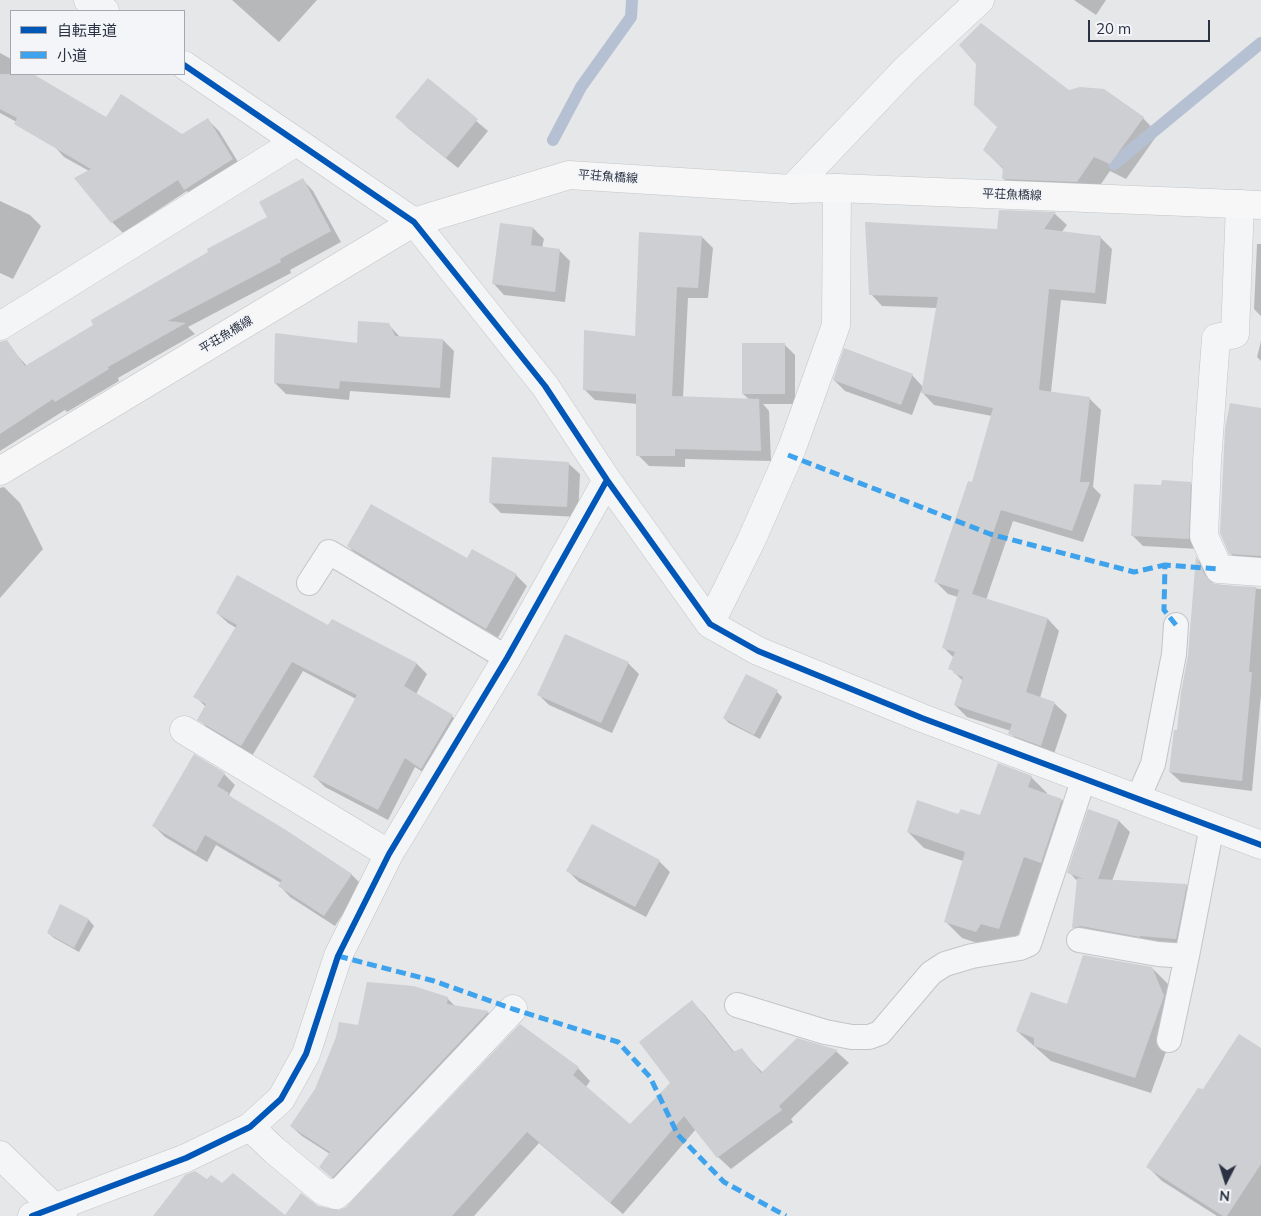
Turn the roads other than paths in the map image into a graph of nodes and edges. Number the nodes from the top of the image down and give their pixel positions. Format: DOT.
graph roads {
  1 [pos="88,0"];
  2 [pos="980,0"];
  3 [pos="103,10"];
  4 [pos="185,66"];
  5 [pos="296,142"];
  6 [pos="837,188"];
  7 [pos="792,189"];
  8 [pos="1251,205"];
  9 [pos="414,222"];
  10 [pos="0,326"];
  11 [pos="3,463"];
  12 [pos="607,480"];
  13 [pos="1261,572"];
  14 [pos="308,583"];
  15 [pos="710,624"];
  16 [pos="1176,625"];
  17 [pos="507,658"];
  18 [pos="184,730"];
  19 [pos="1084,778"];
  20 [pos="1138,798"];
  21 [pos="1212,826"];
  22 [pos="1261,845"];
  23 [pos="389,854"];
  24 [pos="1078,940"];
  25 [pos="1187,956"];
  26 [pos="738,1006"];
  27 [pos="513,1009"];
  28 [pos="1169,1040"];
  29 [pos="250,1127"];
  30 [pos="0,1155"];
  31 [pos="50,1213"];
  1 -- 3 [label="street"];
  2 -- 7 [label="street"];
  4 -- 5 [label="street"];
  5 -- 9 [label="street"];
  5 -- 10 [label="street"];
  6 -- 7 [label="main road, 平荘魚橋線"];
  6 -- 8 [label="main road, 平荘魚橋線"];
  6 -- 15 [label="street"];
  7 -- 9 [label="main road, 平荘魚橋線"];
  8 -- 13 [label="street"];
  9 -- 11 [label="main road, 平荘魚橋線"];
  9 -- 12 [label="street"];
  12 -- 15 [label="street"];
  12 -- 17 [label="street"];
  14 -- 17 [label="lane"];
  15 -- 19 [label="street"];
  16 -- 20 [label="lane"];
  17 -- 23 [label="street"];
  18 -- 23 [label="street"];
  19 -- 20 [label="street"];
  19 -- 26 [label="lane"];
  20 -- 21 [label="street"];
  21 -- 22 [label="street"];
  21 -- 25 [label="lane"];
  23 -- 29 [label="street"];
  24 -- 25 [label="lane"];
  25 -- 28 [label="lane"];
  27 -- 29 [label="street"];
  29 -- 31 [label="street"];
  30 -- 31 [label="street"];
}
